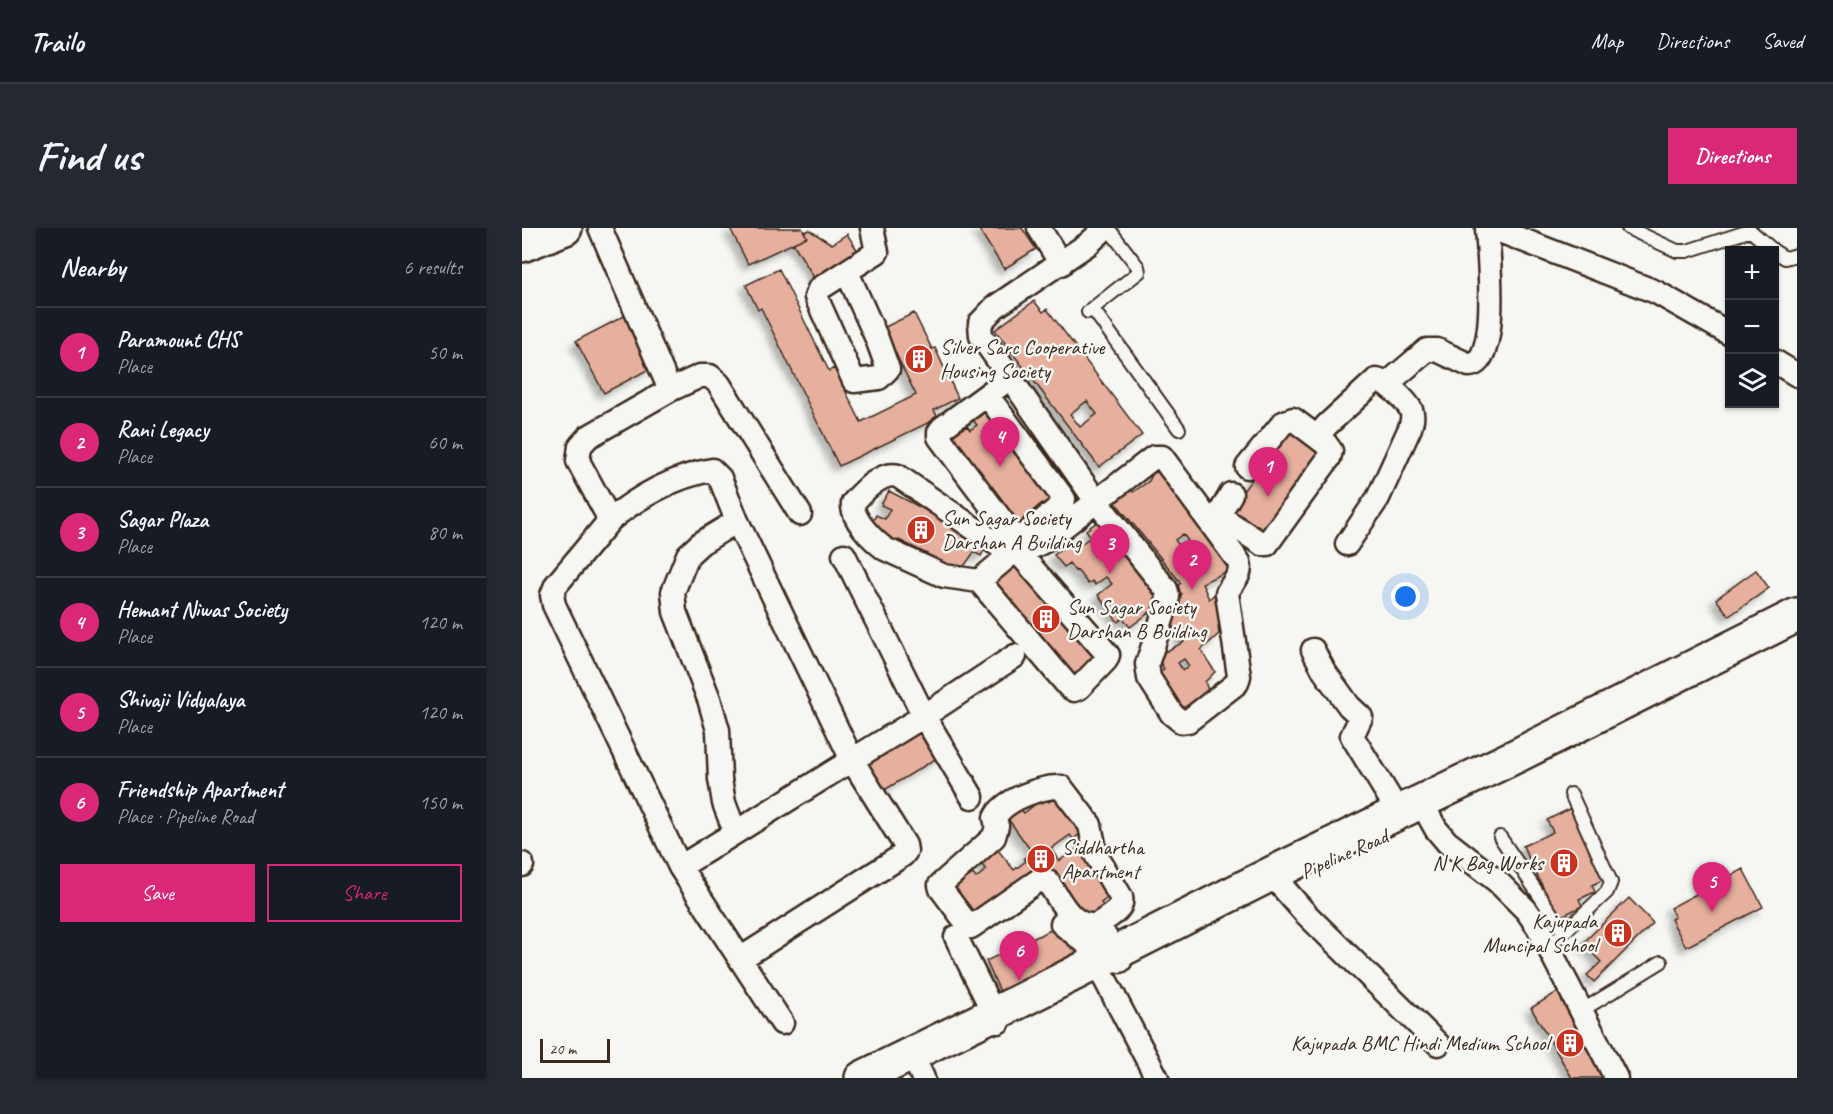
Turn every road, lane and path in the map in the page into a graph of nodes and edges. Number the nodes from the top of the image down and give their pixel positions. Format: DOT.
graph roads {
  1 [pos="565,228"];
  2 [pos="600,228"];
  3 [pos="872,228"];
  4 [pos="1039,228"];
  5 [pos="1102,228"];
  6 [pos="1108,228"];
  7 [pos="1487,228"];
  8 [pos="1492,228"];
  9 [pos="1628,228"];
  10 [pos="522,245"];
  11 [pos="1768,246"];
  12 [pos="1779,254"];
  13 [pos="1797,255"];
  14 [pos="1061,264"];
  15 [pos="847,272"];
  16 [pos="1725,331"];
  17 [pos="1779,364"];
  18 [pos="1797,375"];
  19 [pos="1010,378"];
  20 [pos="1387,384"];
  21 [pos="670,390"];
  22 [pos="987,395"];
  23 [pos="1179,429"];
  24 [pos="1317,437"];
  25 [pos="1247,467"];
  26 [pos="1231,494"];
  27 [pos="1096,501"];
  28 [pos="800,514"];
  29 [pos="610,520"];
  30 [pos="737,521"];
  31 [pos="1048,527"];
  32 [pos="1347,544"];
  33 [pos="1015,553"];
  34 [pos="843,555"];
  35 [pos="979,581"];
  36 [pos="1797,615"];
  37 [pos="1797,629"];
  38 [pos="1748,646"];
  39 [pos="1313,650"];
  40 [pos="1015,656"];
  41 [pos="924,716"];
  42 [pos="852,760"];
  43 [pos="1571,794"];
  44 [pos="972,797"];
  45 [pos="1416,811"];
  46 [pos="735,832"];
  47 [pos="1500,837"];
  48 [pos="680,867"];
  49 [pos="1521,868"];
  50 [pos="1276,877"];
  51 [pos="1505,889"];
  52 [pos="1062,924"];
  53 [pos="1098,924"];
  54 [pos="956,937"];
  55 [pos="1557,939"];
  56 [pos="740,959"];
  57 [pos="1109,962"];
  58 [pos="1661,962"];
  59 [pos="1581,1011"];
  60 [pos="996,1018"];
  61 [pos="782,1023"];
  62 [pos="1438,1044"];
  63 [pos="910,1069"];
  64 [pos="862,1078"];
  65 [pos="1157,1078"];
  66 [pos="1616,1078"];
  1 -- 10 [label="street"];
  2 -- 21 [label="street"];
  3 -- 15 [label="street"];
  4 -- 14 [label="street"];
  5 -- 14 [label="street"];
  6 -- 23 [label="lane"];
  7 -- 20 [label="street"];
  8 -- 16 [label="street"];
  9 -- 11 [label="lane"];
  12 -- 13 [label="lane"];
  14 -- 19 [label="street"];
  17 -- 18 [label="street"];
  19 -- 22 [label="street"];
  19 -- 27 [label="street"];
  20 -- 24 [label="street"];
  20 -- 32 [label="street"];
  21 -- 28 [label="street"];
  21 -- 29 [label="street"];
  22 -- 31 [label="street"];
  22 -- 31 [label="street"];
  24 -- 25 [label="street"];
  24 -- 26 [label="street"];
  27 -- 27 [label="street"];
  27 -- 31 [label="street"];
  29 -- 30 [label="street"];
  29 -- 48 [label="street"];
  30 -- 42 [label="street"];
  30 -- 46 [label="street"];
  31 -- 33 [label="street"];
  33 -- 35 [label="street"];
  33 -- 35 [label="street"];
  33 -- 35 [label="street"];
  34 -- 41 [label="street"];
  36 -- 38 [label="street"];
  37 -- 38 [label="street, Pipeline Road"];
  38 -- 45 [label="street, Pipeline Road"];
  39 -- 45 [label="street"];
  40 -- 41 [label="street"];
  41 -- 42 [label="street"];
  41 -- 44 [label="street"];
  42 -- 46 [label="street"];
  42 -- 56 [label="street"];
  43 -- 55 [label="lane"];
  45 -- 50 [label="street, Pipeline Road"];
  45 -- 51 [label="street"];
  46 -- 48 [label="street"];
  47 -- 49 [label="lane"];
  48 -- 56 [label="street"];
  49 -- 51 [label="lane"];
  49 -- 55 [label="lane"];
  50 -- 57 [label="street, Pipeline Road"];
  50 -- 62 [label="street"];
  51 -- 55 [label="street"];
  52 -- 57 [label="street"];
  53 -- 53 [label="street"];
  53 -- 57 [label="street"];
  54 -- 60 [label="street"];
  55 -- 59 [label="street"];
  56 -- 61 [label="street"];
  57 -- 60 [label="street, Pipeline Road"];
  57 -- 65 [label="street"];
  58 -- 59 [label="lane"];
  59 -- 66 [label="street"];
  60 -- 63 [label="street, Pipeline Road"];
  63 -- 64 [label="street, Pipeline Road"];
}
